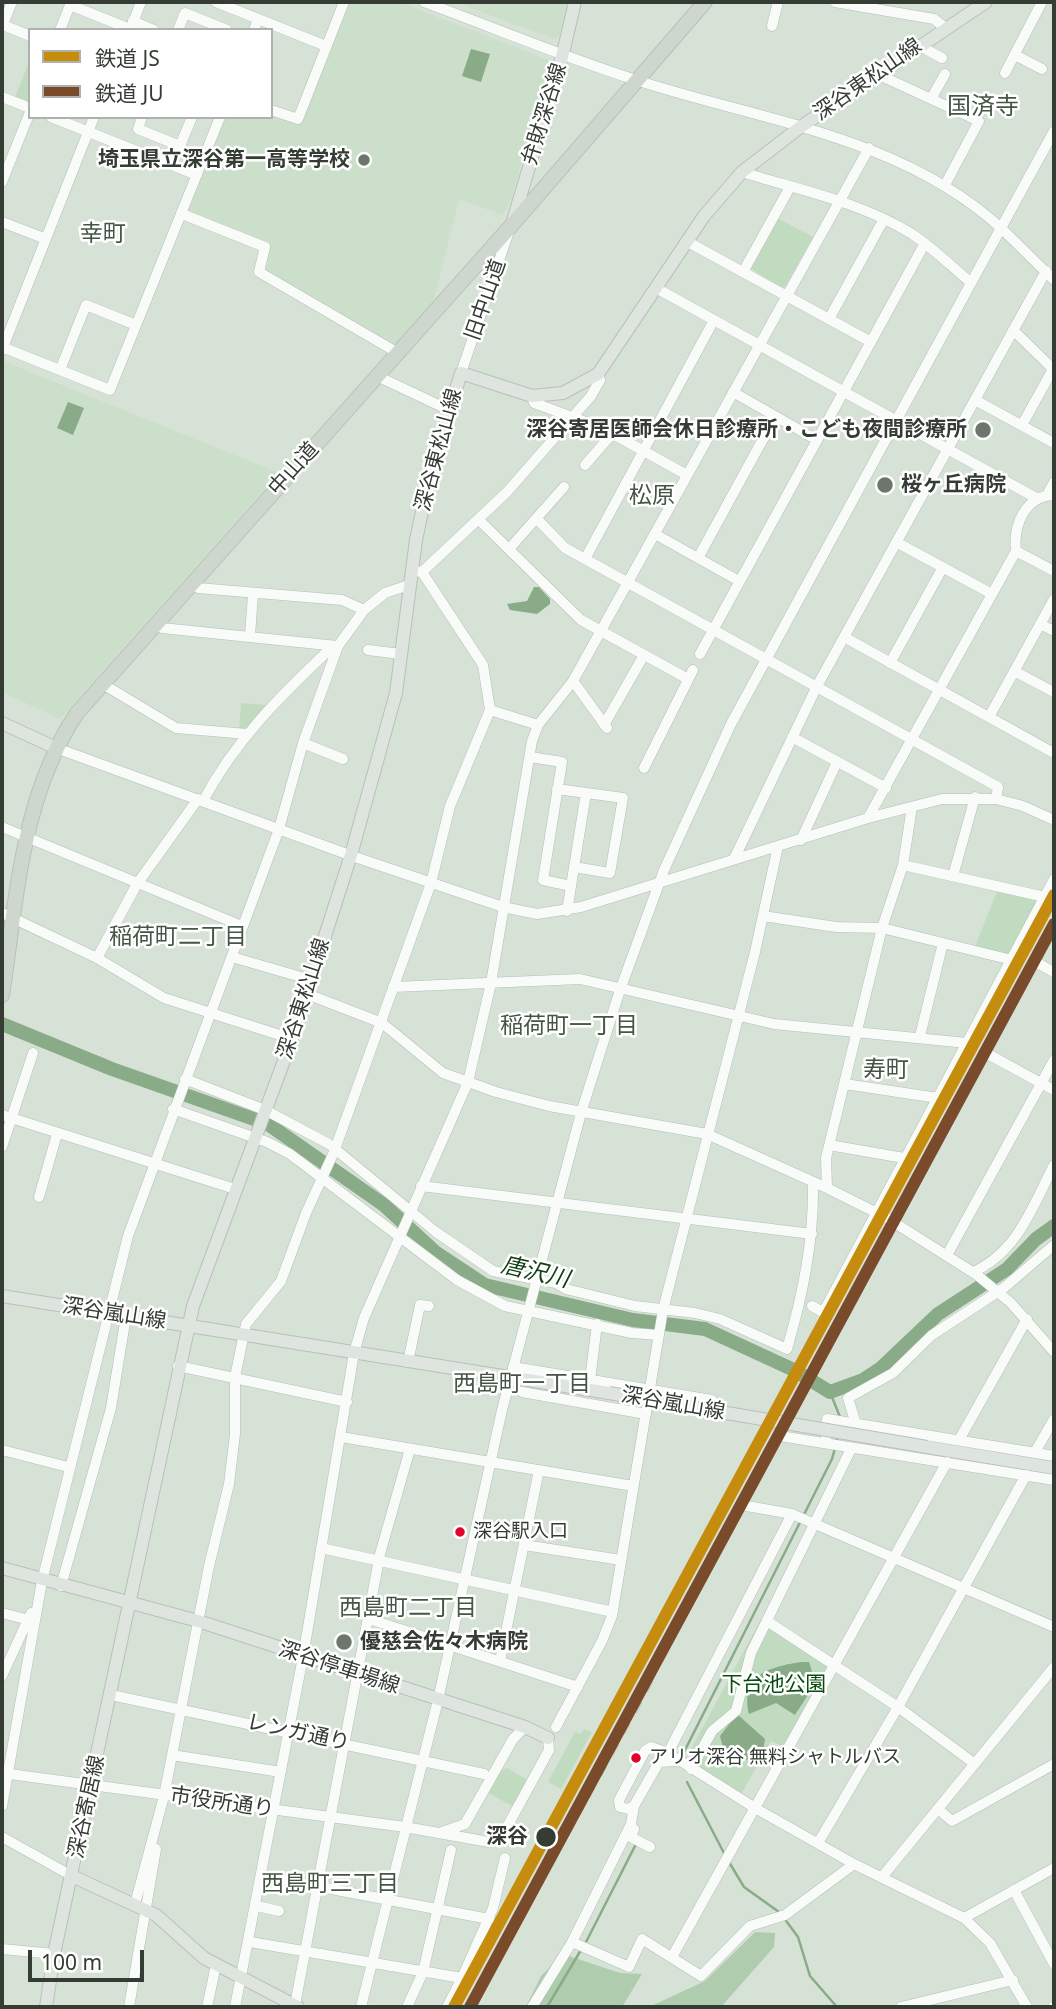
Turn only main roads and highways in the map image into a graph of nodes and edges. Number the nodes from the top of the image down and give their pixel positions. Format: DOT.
graph roads {
  1 [pos="575,2"];
  2 [pos="705,2"];
  3 [pos="986,2"];
  4 [pos="511,226"];
  5 [pos="2,723"];
  6 [pos="56,748"];
  7 [pos="8,916"];
  8 [pos="2,995"];
  9 [pos="2,1296"];
  10 [pos="188,1326"];
  11 [pos="1054,1468"];
  12 [pos="2,1568"];
  13 [pos="128,1605"];
  14 [pos="552,1733"];
  15 [pos="72,1876"];
  16 [pos="296,2006"];
  17 [pos="46,2007"];
  1 -- 4 [label="main road, 弁財深谷線"];
  2 -- 4 [label="highway, 中山道"];
  3 -- 10 [label="main road, 深谷東松山線"];
  4 -- 6 [label="highway, 中山道"];
  5 -- 6 [label="main road"];
  6 -- 7 [label="highway, 中山道"];
  7 -- 8 [label="highway, 中山道"];
  9 -- 10 [label="main road, 深谷嵐山線"];
  10 -- 11 [label="main road, 深谷嵐山線, bridge"];
  10 -- 13 [label="main road"];
  12 -- 13 [label="main road"];
  13 -- 14 [label="main road, 深谷停車場線"];
  13 -- 15 [label="main road, 深谷寄居線"];
  15 -- 16 [label="main road, 深谷寄居線"];
  15 -- 17 [label="main road"];
}
